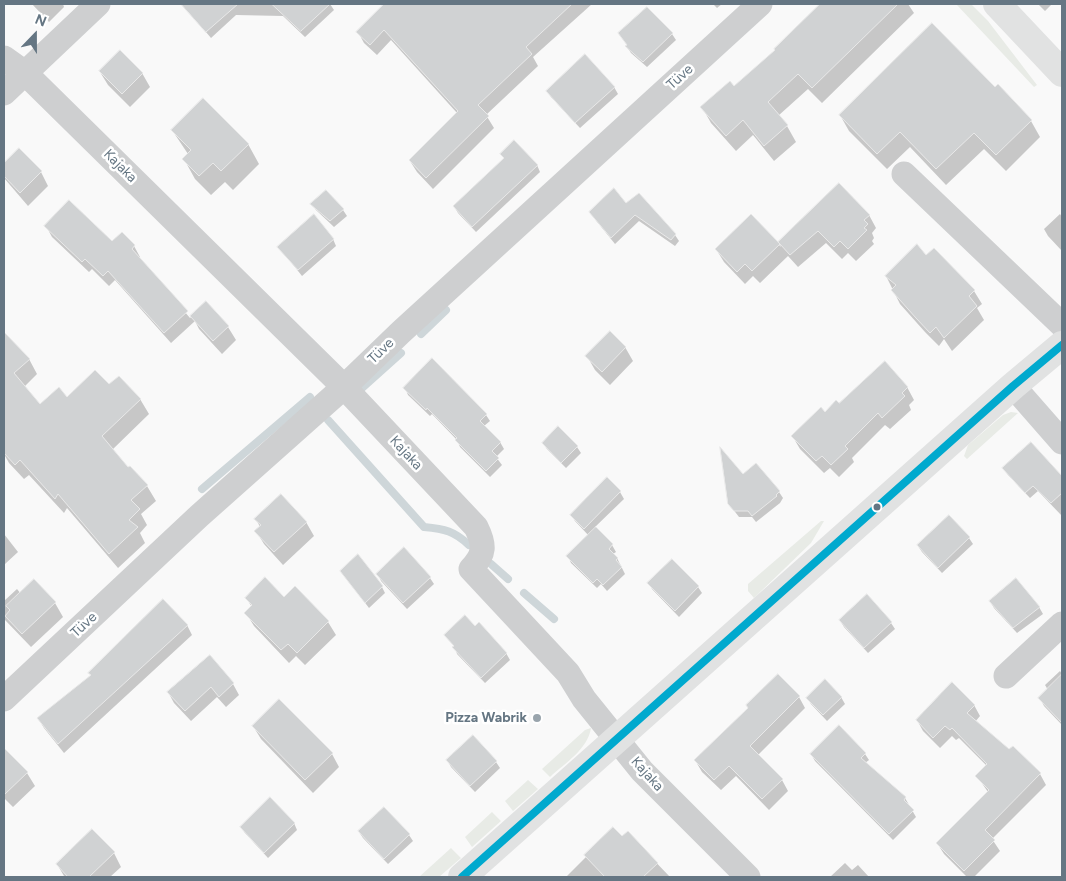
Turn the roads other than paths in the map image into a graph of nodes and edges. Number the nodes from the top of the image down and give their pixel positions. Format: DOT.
graph roads {
  1 [pos="98,4"];
  2 [pos="760,4"];
  3 [pos="997,4"];
  4 [pos="4,58"];
  5 [pos="25,72"];
  6 [pos="1062,73"];
  7 [pos="4,93"];
  8 [pos="904,174"];
  9 [pos="1062,325"];
  10 [pos="1062,345"];
  11 [pos="1013,386"];
  12 [pos="344,387"];
  13 [pos="1062,442"];
  14 [pos="1062,624"];
  15 [pos="1006,676"];
  16 [pos="4,699"];
  17 [pos="617,739"];
  18 [pos="462,877"];
  19 [pos="748,877"];
  1 -- 5 [label="street"];
  2 -- 12 [label="street, Tüve"];
  3 -- 6 [label="street"];
  4 -- 5 [label="street, Kajaka"];
  5 -- 7 [label="street"];
  5 -- 12 [label="street, Kajaka"];
  8 -- 9 [label="street"];
  10 -- 11 [label="street"];
  11 -- 13 [label="street"];
  11 -- 17 [label="street"];
  12 -- 16 [label="street, Tüve"];
  12 -- 17 [label="street, Kajaka"];
  14 -- 15 [label="street"];
  17 -- 18 [label="street"];
  17 -- 19 [label="street, Kajaka"];
}
